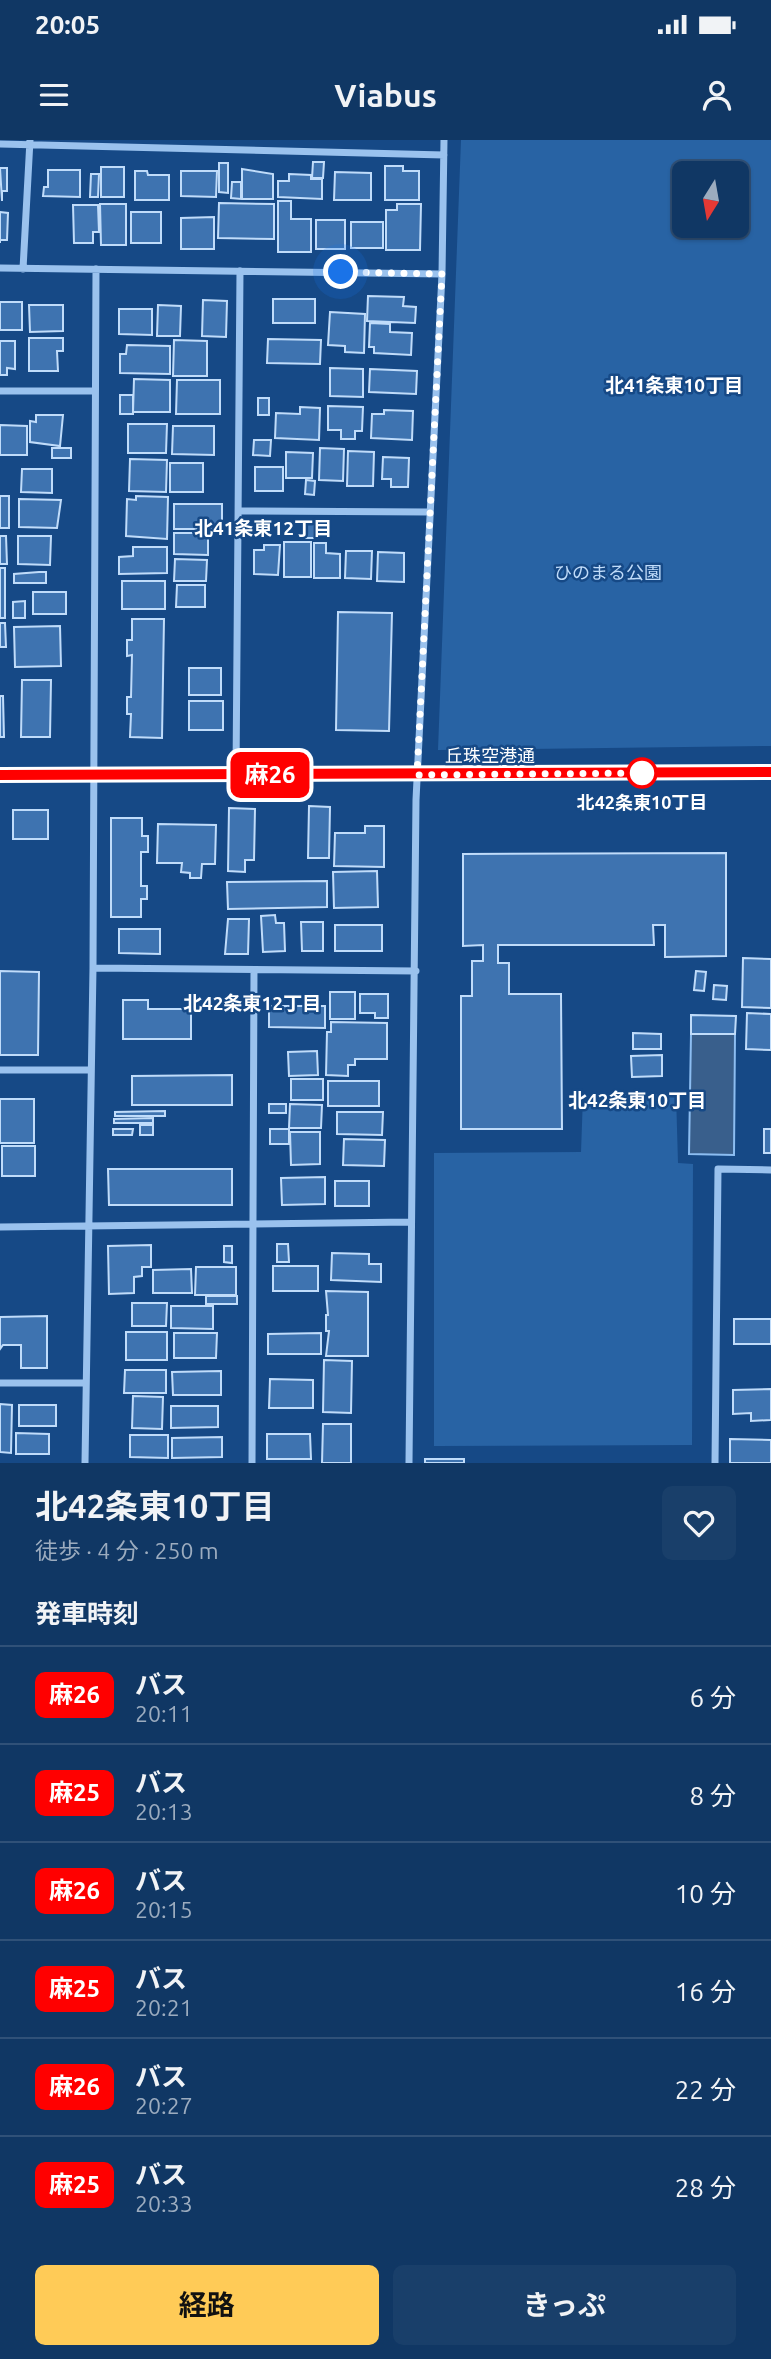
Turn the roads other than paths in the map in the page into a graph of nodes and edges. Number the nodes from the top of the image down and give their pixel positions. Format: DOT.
graph roads {
  1 [pos="444,140"];
  2 [pos="30,142"];
  3 [pos="0,144"];
  4 [pos="444,155"];
  5 [pos="0,268"];
  6 [pos="23,269"];
  7 [pos="96,270"];
  8 [pos="240,271"];
  9 [pos="442,274"];
  10 [pos="0,391"];
  11 [pos="94,391"];
  12 [pos="239,511"];
  13 [pos="428,512"];
  14 [pos="771,772"];
  15 [pos="0,775"];
  16 [pos="92,775"];
  17 [pos="236,775"];
  18 [pos="417,775"];
  19 [pos="93,968"];
  20 [pos="254,970"];
  21 [pos="416,971"];
  22 [pos="0,1070"];
  23 [pos="91,1070"];
  24 [pos="771,1170"];
  25 [pos="410,1222"];
  26 [pos="252,1224"];
  27 [pos="0,1227"];
  28 [pos="87,1228"];
  29 [pos="0,1383"];
  30 [pos="86,1383"];
  31 [pos="85,1463"];
  32 [pos="253,1463"];
  33 [pos="408,1463"];
  34 [pos="715,1463"];
  1 -- 4 [label="street"];
  2 -- 3 [label="street"];
  2 -- 4 [label="street"];
  2 -- 6 [label="street"];
  4 -- 9 [label="street"];
  5 -- 6 [label="street"];
  6 -- 7 [label="street"];
  7 -- 8 [label="street"];
  7 -- 11 [label="street"];
  8 -- 9 [label="street"];
  8 -- 12 [label="street"];
  9 -- 13 [label="street"];
  10 -- 11 [label="street"];
  11 -- 16 [label="street"];
  12 -- 13 [label="street"];
  12 -- 17 [label="street"];
  13 -- 18 [label="street"];
  14 -- 18 [label="main road, 丘珠空港通"];
  15 -- 16 [label="main road, 丘珠空港通"];
  16 -- 17 [label="main road, 丘珠空港通"];
  16 -- 19 [label="street"];
  17 -- 18 [label="main road, 丘珠空港通"];
  18 -- 21 [label="street"];
  19 -- 20 [label="street"];
  19 -- 23 [label="street"];
  20 -- 21 [label="street"];
  20 -- 26 [label="street"];
  21 -- 25 [label="street"];
  22 -- 23 [label="street"];
  23 -- 28 [label="street"];
  24 -- 34 [label="street"];
  25 -- 26 [label="street"];
  25 -- 33 [label="street"];
  26 -- 28 [label="street"];
  26 -- 32 [label="street"];
  27 -- 28 [label="street"];
  28 -- 30 [label="street"];
  29 -- 30 [label="street"];
  30 -- 31 [label="street"];
}
